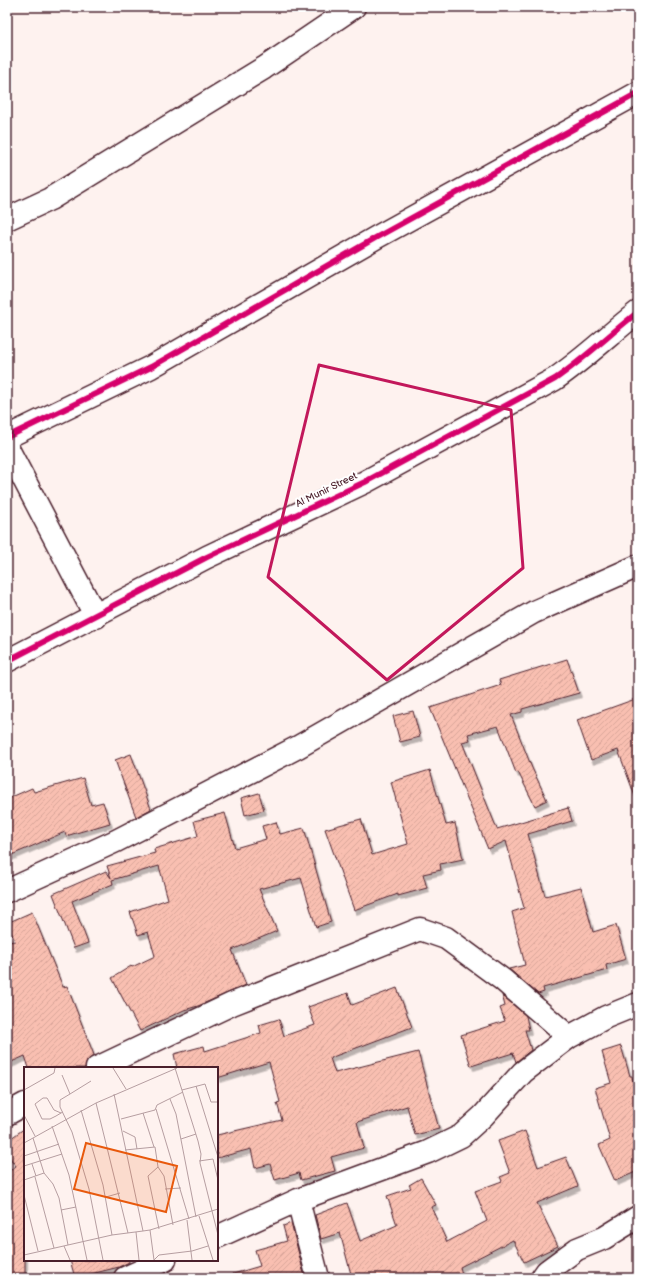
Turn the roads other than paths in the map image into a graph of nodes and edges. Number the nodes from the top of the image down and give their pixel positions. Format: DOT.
graph roads {
  1 [pos="354,7"];
  2 [pos="638,93"];
  3 [pos="7,219"];
  4 [pos="638,312"];
  5 [pos="7,437"];
  6 [pos="7,447"];
  7 [pos="638,566"];
  8 [pos="96,617"];
  9 [pos="7,661"];
  10 [pos="7,891"];
  11 [pos="638,1004"];
  12 [pos="569,1037"];
  13 [pos="99,1067"];
  14 [pos="24,1105"];
  15 [pos="7,1114"];
  16 [pos="298,1200"];
  17 [pos="638,1217"];
  18 [pos="218,1237"];
  19 [pos="163,1261"];
  20 [pos="125,1278"];
  21 [pos="318,1278"];
  22 [pos="542,1278"];
  1 -- 3 [label="street"];
  2 -- 5 [label="street"];
  4 -- 8 [label="street, Al Munir Street"];
  6 -- 8 [label="street"];
  7 -- 10 [label="street"];
  8 -- 9 [label="street, Al Munir Street"];
  11 -- 12 [label="street"];
  12 -- 13 [label="street"];
  12 -- 16 [label="street"];
  14 -- 15 [label="street"];
  16 -- 18 [label="street"];
  16 -- 21 [label="street"];
  17 -- 22 [label="street"];
  19 -- 20 [label="street"];
}
